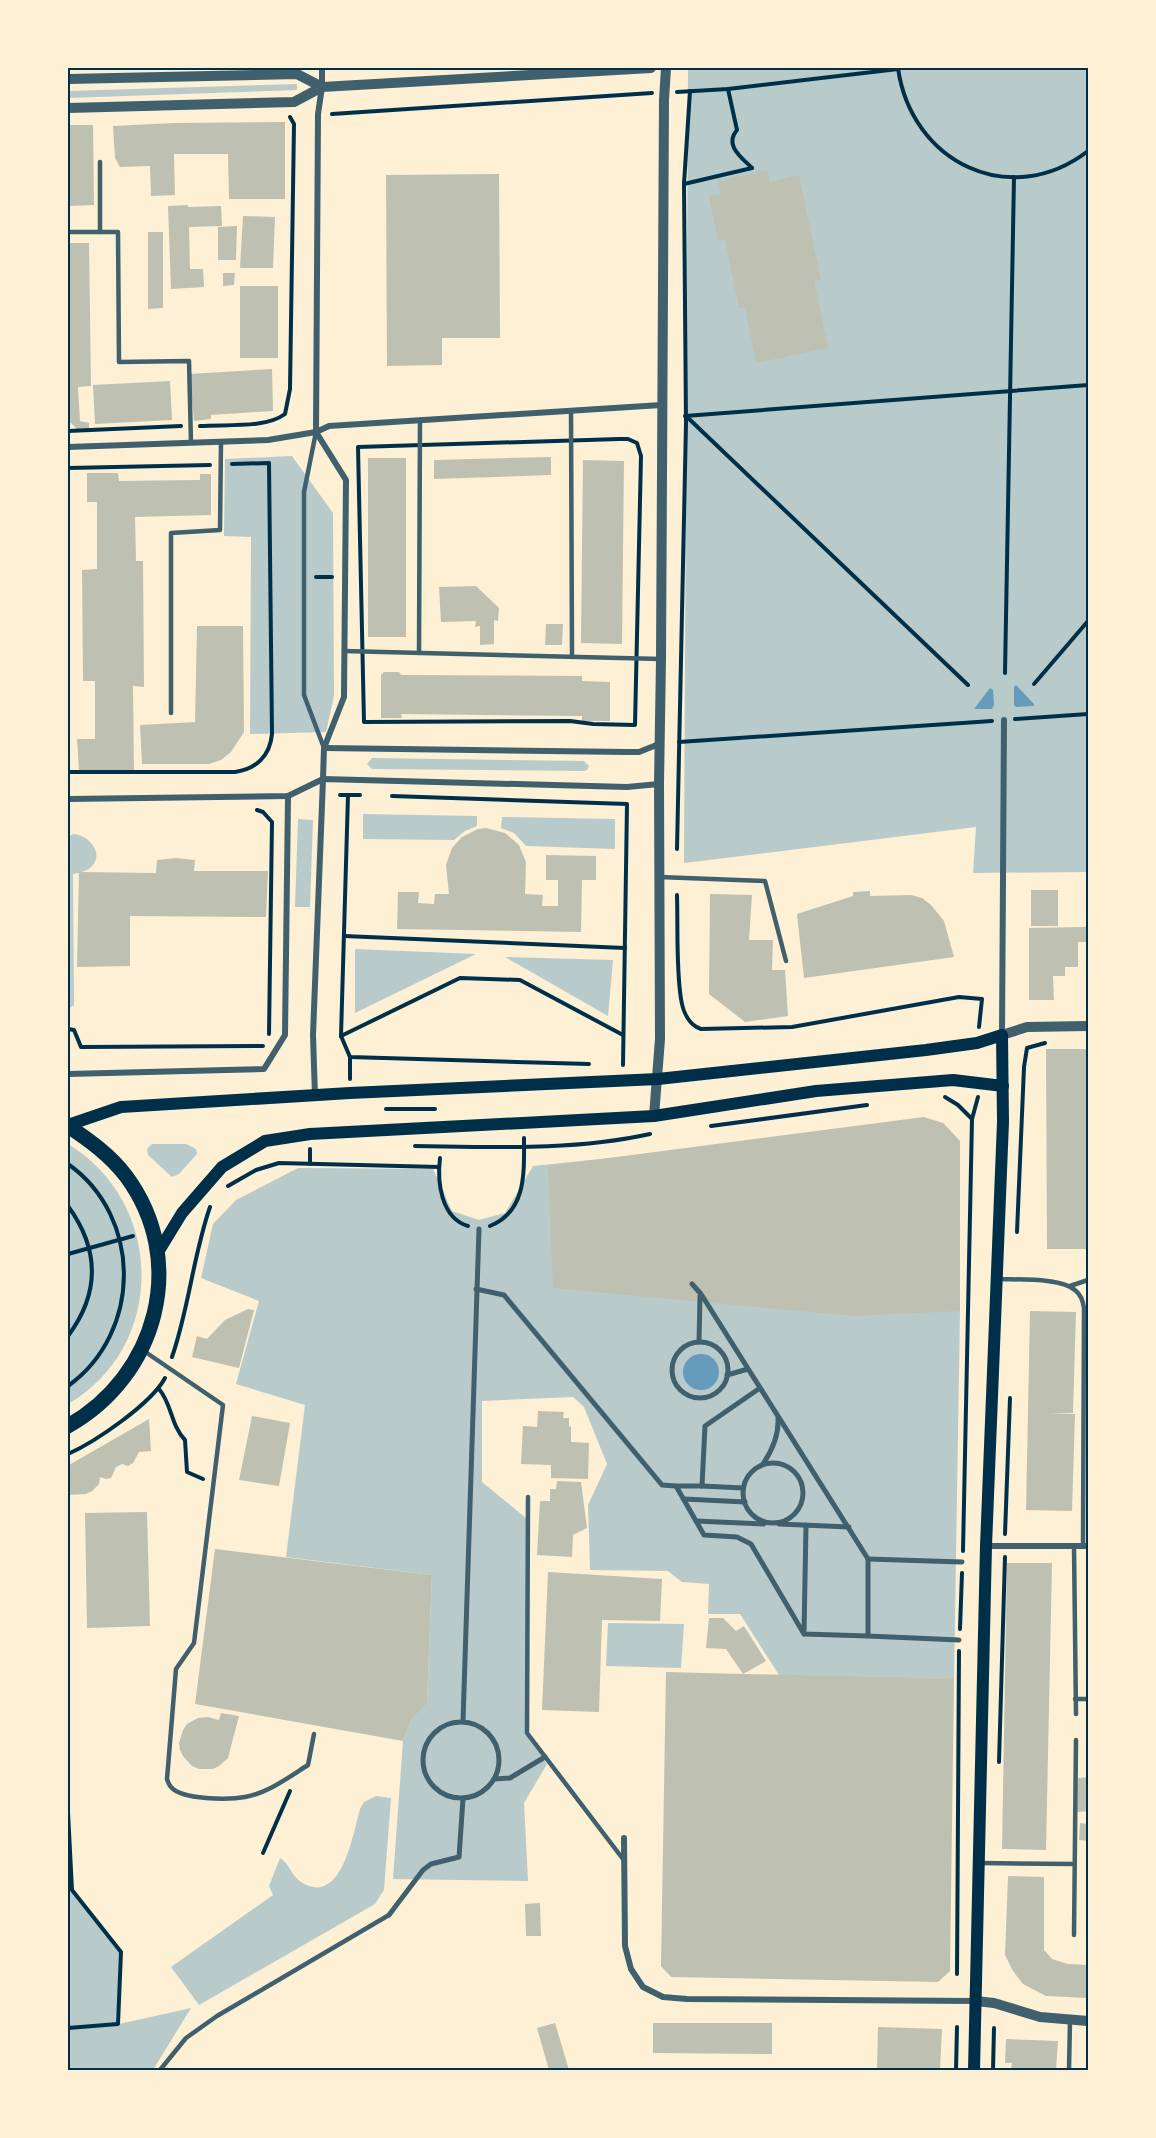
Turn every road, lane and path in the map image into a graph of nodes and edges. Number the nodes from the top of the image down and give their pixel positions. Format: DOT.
graph roads {
  1 [pos="322,68"];
  2 [pos="651,68"];
  3 [pos="666,68"];
  4 [pos="898,68"];
  5 [pos="241,71"];
  6 [pos="68,79"];
  7 [pos="322,87"];
  8 [pos="728,89"];
  9 [pos="690,91"];
  10 [pos="664,92"];
  11 [pos="68,108"];
  12 [pos="332,114"];
  13 [pos="287,116"];
  14 [pos="1089,151"];
  15 [pos="100,162"];
  16 [pos="1014,177"];
  17 [pos="684,184"];
  18 [pos="68,232"];
  19 [pos="100,232"];
  20 [pos="1089,385"];
  21 [pos="1011,390"];
  22 [pos="661,405"];
  23 [pos="571,411"];
  24 [pos="685,416"];
  25 [pos="420,420"];
  26 [pos="190,426"];
  27 [pos="68,431"];
  28 [pos="316,432"];
  29 [pos="571,440"];
  30 [pos="221,442"];
  31 [pos="190,443"];
  32 [pos="421,445"];
  33 [pos="68,447"];
  34 [pos="221,465"];
  35 [pos="68,468"];
  36 [pos="312,577"];
  37 [pos="339,577"];
  38 [pos="1089,621"];
  39 [pos="344,651"];
  40 [pos="362,651"];
  41 [pos="419,653"];
  42 [pos="572,657"];
  43 [pos="636,659"];
  44 [pos="661,659"];
  45 [pos="1005,673"];
  46 [pos="1034,684"];
  47 [pos="968,685"];
  48 [pos="171,713"];
  49 [pos="1089,714"];
  50 [pos="1004,720"];
  51 [pos="679,742"];
  52 [pos="660,744"];
  53 [pos="324,748"];
  54 [pos="68,772"];
  55 [pos="323,779"];
  56 [pos="659,784"];
  57 [pos="340,795"];
  58 [pos="348,795"];
  59 [pos="364,795"];
  60 [pos="288,796"];
  61 [pos="388,796"];
  62 [pos="68,799"];
  63 [pos="256,809"];
  64 [pos="659,877"];
  65 [pos="676,878"];
  66 [pos="344,936"];
  67 [pos="625,948"];
  68 [pos="786,961"];
  69 [pos="982,999"];
  70 [pos="1089,1026"];
  71 [pos="68,1029"];
  72 [pos="624,1035"];
  73 [pos="1002,1035"];
  74 [pos="341,1036"];
  75 [pos="1027,1048"];
  76 [pos="599,1064"];
  77 [pos="68,1074"];
  78 [pos="658,1079"];
  79 [pos="623,1082"];
  80 [pos="1003,1086"];
  81 [pos="942,1095"];
  82 [pos="315,1096"];
  83 [pos="874,1104"];
  84 [pos="654,1116"];
  85 [pos="1022,1124"];
  86 [pos="68,1125"];
  87 [pos="703,1127"];
  88 [pos="654,1133"];
  89 [pos="405,1146"];
  90 [pos="440,1158"];
  91 [pos="524,1161"];
  92 [pos="68,1164"];
  93 [pos="439,1167"];
  94 [pos="222,1191"];
  95 [pos="212,1202"];
  96 [pos="68,1206"];
  97 [pos="479,1229"];
  98 [pos="133,1236"];
  99 [pos="121,1240"];
  100 [pos="90,1248"];
  101 [pos="68,1254"];
  102 [pos="157,1254"];
  103 [pos="997,1279"];
  104 [pos="1089,1280"];
  105 [pos="692,1284"];
  106 [pos="1070,1286"];
  107 [pos="476,1289"];
  108 [pos="700,1294"];
  109 [pos="68,1336"];
  110 [pos="699,1342"];
  111 [pos="142,1350"];
  112 [pos="168,1367"];
  113 [pos="748,1369"];
  114 [pos="728,1375"];
  115 [pos="68,1386"];
  116 [pos="760,1388"];
  117 [pos="159,1389"];
  118 [pos="778,1416"];
  119 [pos="68,1426"];
  120 [pos="68,1454"];
  121 [pos="764,1464"];
  122 [pos="213,1484"];
  123 [pos="676,1486"];
  124 [pos="702,1486"];
  125 [pos="743,1488"];
  126 [pos="528,1497"];
  127 [pos="684,1499"];
  128 [pos="745,1502"];
  129 [pos="696,1521"];
  130 [pos="771,1524"];
  131 [pos="806,1525"];
  132 [pos="849,1527"];
  133 [pos="986,1546"];
  134 [pos="1074,1546"];
  135 [pos="1086,1546"];
  136 [pos="868,1559"];
  137 [pos="962,1562"];
  138 [pos="804,1634"];
  139 [pos="868,1636"];
  140 [pos="959,1640"];
  141 [pos="1076,1699"];
  142 [pos="1089,1699"];
  143 [pos="1076,1714"];
  144 [pos="463,1721"];
  145 [pos="314,1734"];
  146 [pos="1076,1740"];
  147 [pos="545,1757"];
  148 [pos="290,1776"];
  149 [pos="494,1779"];
  150 [pos="463,1799"];
  151 [pos="68,1812"];
  152 [pos="624,1838"];
  153 [pos="263,1853"];
  154 [pos="625,1861"];
  155 [pos="979,1863"];
  156 [pos="1074,1864"];
  157 [pos="70,1892"];
  158 [pos="389,1915"];
  159 [pos="1074,1935"];
  160 [pos="957,1974"];
  161 [pos="976,2001"];
  162 [pos="1070,2020"];
  163 [pos="1089,2021"];
  164 [pos="957,2027"];
  165 [pos="68,2028"];
  166 [pos="994,2028"];
  167 [pos="160,2070"];
  168 [pos="956,2070"];
  169 [pos="974,2070"];
  170 [pos="993,2070"];
  171 [pos="1069,2070"];
  1 -- 7 [label="street"];
  2 -- 7 [label="street"];
  3 -- 10 [label="street"];
  4 -- 8 [label="path"];
  4 -- 16 [label="path"];
  5 -- 6 [label="street"];
  5 -- 7 [label="street"];
  7 -- 11 [label="street"];
  7 -- 28 [label="street"];
  8 -- 9 [label="path"];
  8 -- 17 [label="path"];
  9 -- 10 [label="path"];
  9 -- 17 [label="path"];
  10 -- 12 [label="path"];
  10 -- 22 [label="street"];
  13 -- 26 [label="path"];
  14 -- 16 [label="path"];
  15 -- 19 [label="lane"];
  16 -- 21 [label="path"];
  17 -- 24 [label="path"];
  18 -- 19 [label="lane"];
  19 -- 26 [label="lane"];
  20 -- 21 [label="path"];
  21 -- 24 [label="path"];
  21 -- 45 [label="path"];
  22 -- 23 [label="street"];
  22 -- 44 [label="street"];
  23 -- 25 [label="street"];
  23 -- 29 [label="lane"];
  24 -- 47 [label="path"];
  24 -- 51 [label="path"];
  25 -- 28 [label="street"];
  25 -- 32 [label="lane"];
  26 -- 27 [label="path"];
  26 -- 31 [label="lane"];
  28 -- 30 [label="street"];
  28 -- 39 [label="street"];
  28 -- 53 [label="lane"];
  29 -- 32 [label="path"];
  29 -- 42 [label="lane"];
  29 -- 43 [label="path"];
  30 -- 31 [label="street"];
  30 -- 34 [label="lane"];
  31 -- 33 [label="street"];
  32 -- 40 [label="path"];
  32 -- 41 [label="lane"];
  34 -- 35 [label="path"];
  34 -- 48 [label="lane"];
  34 -- 54 [label="path"];
  36 -- 37 [label="path"];
  38 -- 46 [label="path"];
  39 -- 40 [label="lane"];
  39 -- 53 [label="street"];
  40 -- 41 [label="lane"];
  40 -- 43 [label="path"];
  41 -- 42 [label="lane"];
  42 -- 43 [label="lane"];
  43 -- 44 [label="lane"];
  44 -- 52 [label="street"];
  49 -- 50 [label="path"];
  50 -- 51 [label="path"];
  50 -- 73 [label="street"];
  51 -- 65 [label="path"];
  52 -- 53 [label="street"];
  52 -- 56 [label="street"];
  53 -- 55 [label="street"];
  55 -- 56 [label="street"];
  55 -- 60 [label="street"];
  55 -- 82 [label="street"];
  56 -- 64 [label="street"];
  57 -- 58 [label="path"];
  58 -- 59 [label="path"];
  58 -- 66 [label="path"];
  60 -- 62 [label="street"];
  60 -- 77 [label="street"];
  61 -- 67 [label="path"];
  63 -- 71 [label="path"];
  64 -- 65 [label="lane"];
  64 -- 78 [label="street"];
  65 -- 68 [label="lane"];
  65 -- 69 [label="path"];
  66 -- 67 [label="path"];
  66 -- 74 [label="path"];
  67 -- 72 [label="path"];
  70 -- 73 [label="street"];
  72 -- 74 [label="path"];
  72 -- 79 [label="path"];
  73 -- 78 [label="main road"];
  73 -- 80 [label="main road"];
  74 -- 76 [label="path"];
  75 -- 85 [label="path"];
  78 -- 79 [label="main road"];
  78 -- 84 [label="street"];
  79 -- 82 [label="main road"];
  80 -- 84 [label="main road"];
  80 -- 103 [label="main road"];
  81 -- 137 [label="path"];
  82 -- 86 [label="main road"];
  83 -- 87 [label="path"];
  84 -- 102 [label="main road"];
  86 -- 102 [label="main road"];
  88 -- 89 [label="path"];
  90 -- 93 [label="path"];
  91 -- 97 [label="path"];
  92 -- 99 [label="path"];
  93 -- 94 [label="path"];
  93 -- 97 [label="path"];
  95 -- 112 [label="path"];
  96 -- 100 [label="path"];
  97 -- 107 [label="street"];
  98 -- 99 [label="path"];
  99 -- 100 [label="path"];
  99 -- 115 [label="path"];
  100 -- 101 [label="path"];
  100 -- 109 [label="path"];
  102 -- 111 [label="main road"];
  103 -- 106 [label="lane"];
  103 -- 133 [label="main road"];
  104 -- 106 [label="lane"];
  105 -- 108 [label="street"];
  106 -- 135 [label="lane"];
  107 -- 123 [label="street"];
  107 -- 144 [label="street"];
  108 -- 110 [label="street"];
  108 -- 113 [label="street"];
  110 -- 114 [label="street"];
  110 -- 114 [label="street"];
  111 -- 112 [label="lane"];
  111 -- 119 [label="main road"];
  112 -- 117 [label="path"];
  112 -- 122 [label="lane"];
  113 -- 114 [label="street"];
  113 -- 116 [label="street"];
  116 -- 118 [label="street"];
  116 -- 124 [label="street"];
  117 -- 120 [label="path"];
  117 -- 122 [label="path"];
  118 -- 121 [label="street"];
  118 -- 132 [label="street"];
  121 -- 125 [label="street"];
  121 -- 130 [label="street"];
  122 -- 148 [label="lane"];
  123 -- 124 [label="street"];
  123 -- 127 [label="street"];
  124 -- 125 [label="street"];
  125 -- 128 [label="street"];
  126 -- 147 [label="lane"];
  127 -- 128 [label="street"];
  127 -- 129 [label="street"];
  128 -- 130 [label="street"];
  129 -- 130 [label="street"];
  129 -- 138 [label="street"];
  130 -- 131 [label="street"];
  131 -- 132 [label="street"];
  131 -- 138 [label="street"];
  132 -- 136 [label="street"];
  133 -- 134 [label="street"];
  133 -- 155 [label="main road"];
  134 -- 135 [label="street"];
  134 -- 141 [label="lane"];
  136 -- 137 [label="street"];
  136 -- 139 [label="street"];
  137 -- 140 [label="path"];
  138 -- 139 [label="street"];
  139 -- 140 [label="street"];
  140 -- 160 [label="path"];
  141 -- 142 [label="lane"];
  141 -- 143 [label="lane"];
  144 -- 149 [label="street"];
  144 -- 150 [label="street"];
  145 -- 148 [label="lane"];
  146 -- 156 [label="lane"];
  147 -- 149 [label="street"];
  147 -- 154 [label="lane"];
  148 -- 153 [label="path"];
  149 -- 150 [label="street"];
  150 -- 158 [label="street"];
  151 -- 157 [label="path"];
  152 -- 154 [label="street"];
  154 -- 161 [label="street"];
  155 -- 156 [label="lane"];
  155 -- 161 [label="main road"];
  156 -- 159 [label="lane"];
  157 -- 165 [label="path"];
  158 -- 167 [label="lane"];
  161 -- 162 [label="street"];
  161 -- 169 [label="main road"];
  162 -- 163 [label="street"];
  162 -- 171 [label="lane"];
  164 -- 168 [label="path"];
  166 -- 170 [label="path"];
}
